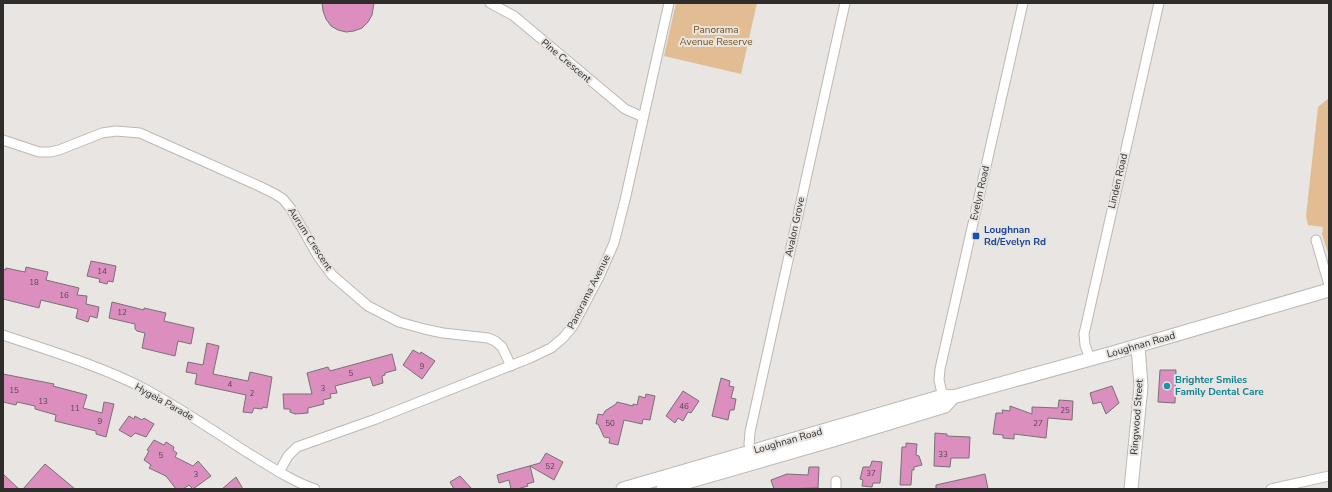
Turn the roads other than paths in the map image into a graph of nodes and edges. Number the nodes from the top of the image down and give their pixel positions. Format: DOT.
graph roads {
  1 [pos="490,3"];
  2 [pos="669,3"];
  3 [pos="845,3"];
  4 [pos="1023,3"];
  5 [pos="1158,3"];
  6 [pos="643,117"];
  7 [pos="3,140"];
  8 [pos="1316,240"];
  9 [pos="1329,285"];
  10 [pos="1329,290"];
  11 [pos="3,335"];
  12 [pos="1138,346"];
  13 [pos="1090,359"];
  14 [pos="511,366"];
  15 [pos="947,400"];
  16 [pos="751,451"];
  17 [pos="279,472"];
  18 [pos="1329,476"];
  19 [pos="315,489"];
  20 [pos="623,489"];
  21 [pos="663,489"];
  22 [pos="1131,489"];
  23 [pos="1271,489"];
  1 -- 6 [label="street, Pine Crescent"];
  2 -- 6 [label="street, Panorama Avenue"];
  3 -- 16 [label="street, Avalon Grove"];
  4 -- 15 [label="street, Evelyn Road"];
  5 -- 13 [label="street, Linden Road"];
  6 -- 14 [label="street, Panorama Avenue"];
  7 -- 14 [label="street, Aurum Crescent"];
  8 -- 9 [label="street"];
  10 -- 12 [label="main road, Loughnan Road"];
  11 -- 17 [label="street, Hygeia Parade"];
  12 -- 13 [label="main road, Loughnan Road"];
  12 -- 22 [label="main road, Ringwood Street"];
  13 -- 15 [label="main road, Loughnan Road"];
  14 -- 17 [label="street, Panorama Avenue"];
  15 -- 16 [label="main road, Loughnan Road"];
  15 -- 21 [label="main road, Loughnan Road"];
  16 -- 20 [label="main road, Loughnan Road"];
  17 -- 19 [label="street, Hygeia Parade"];
  18 -- 23 [label="street"];
}
